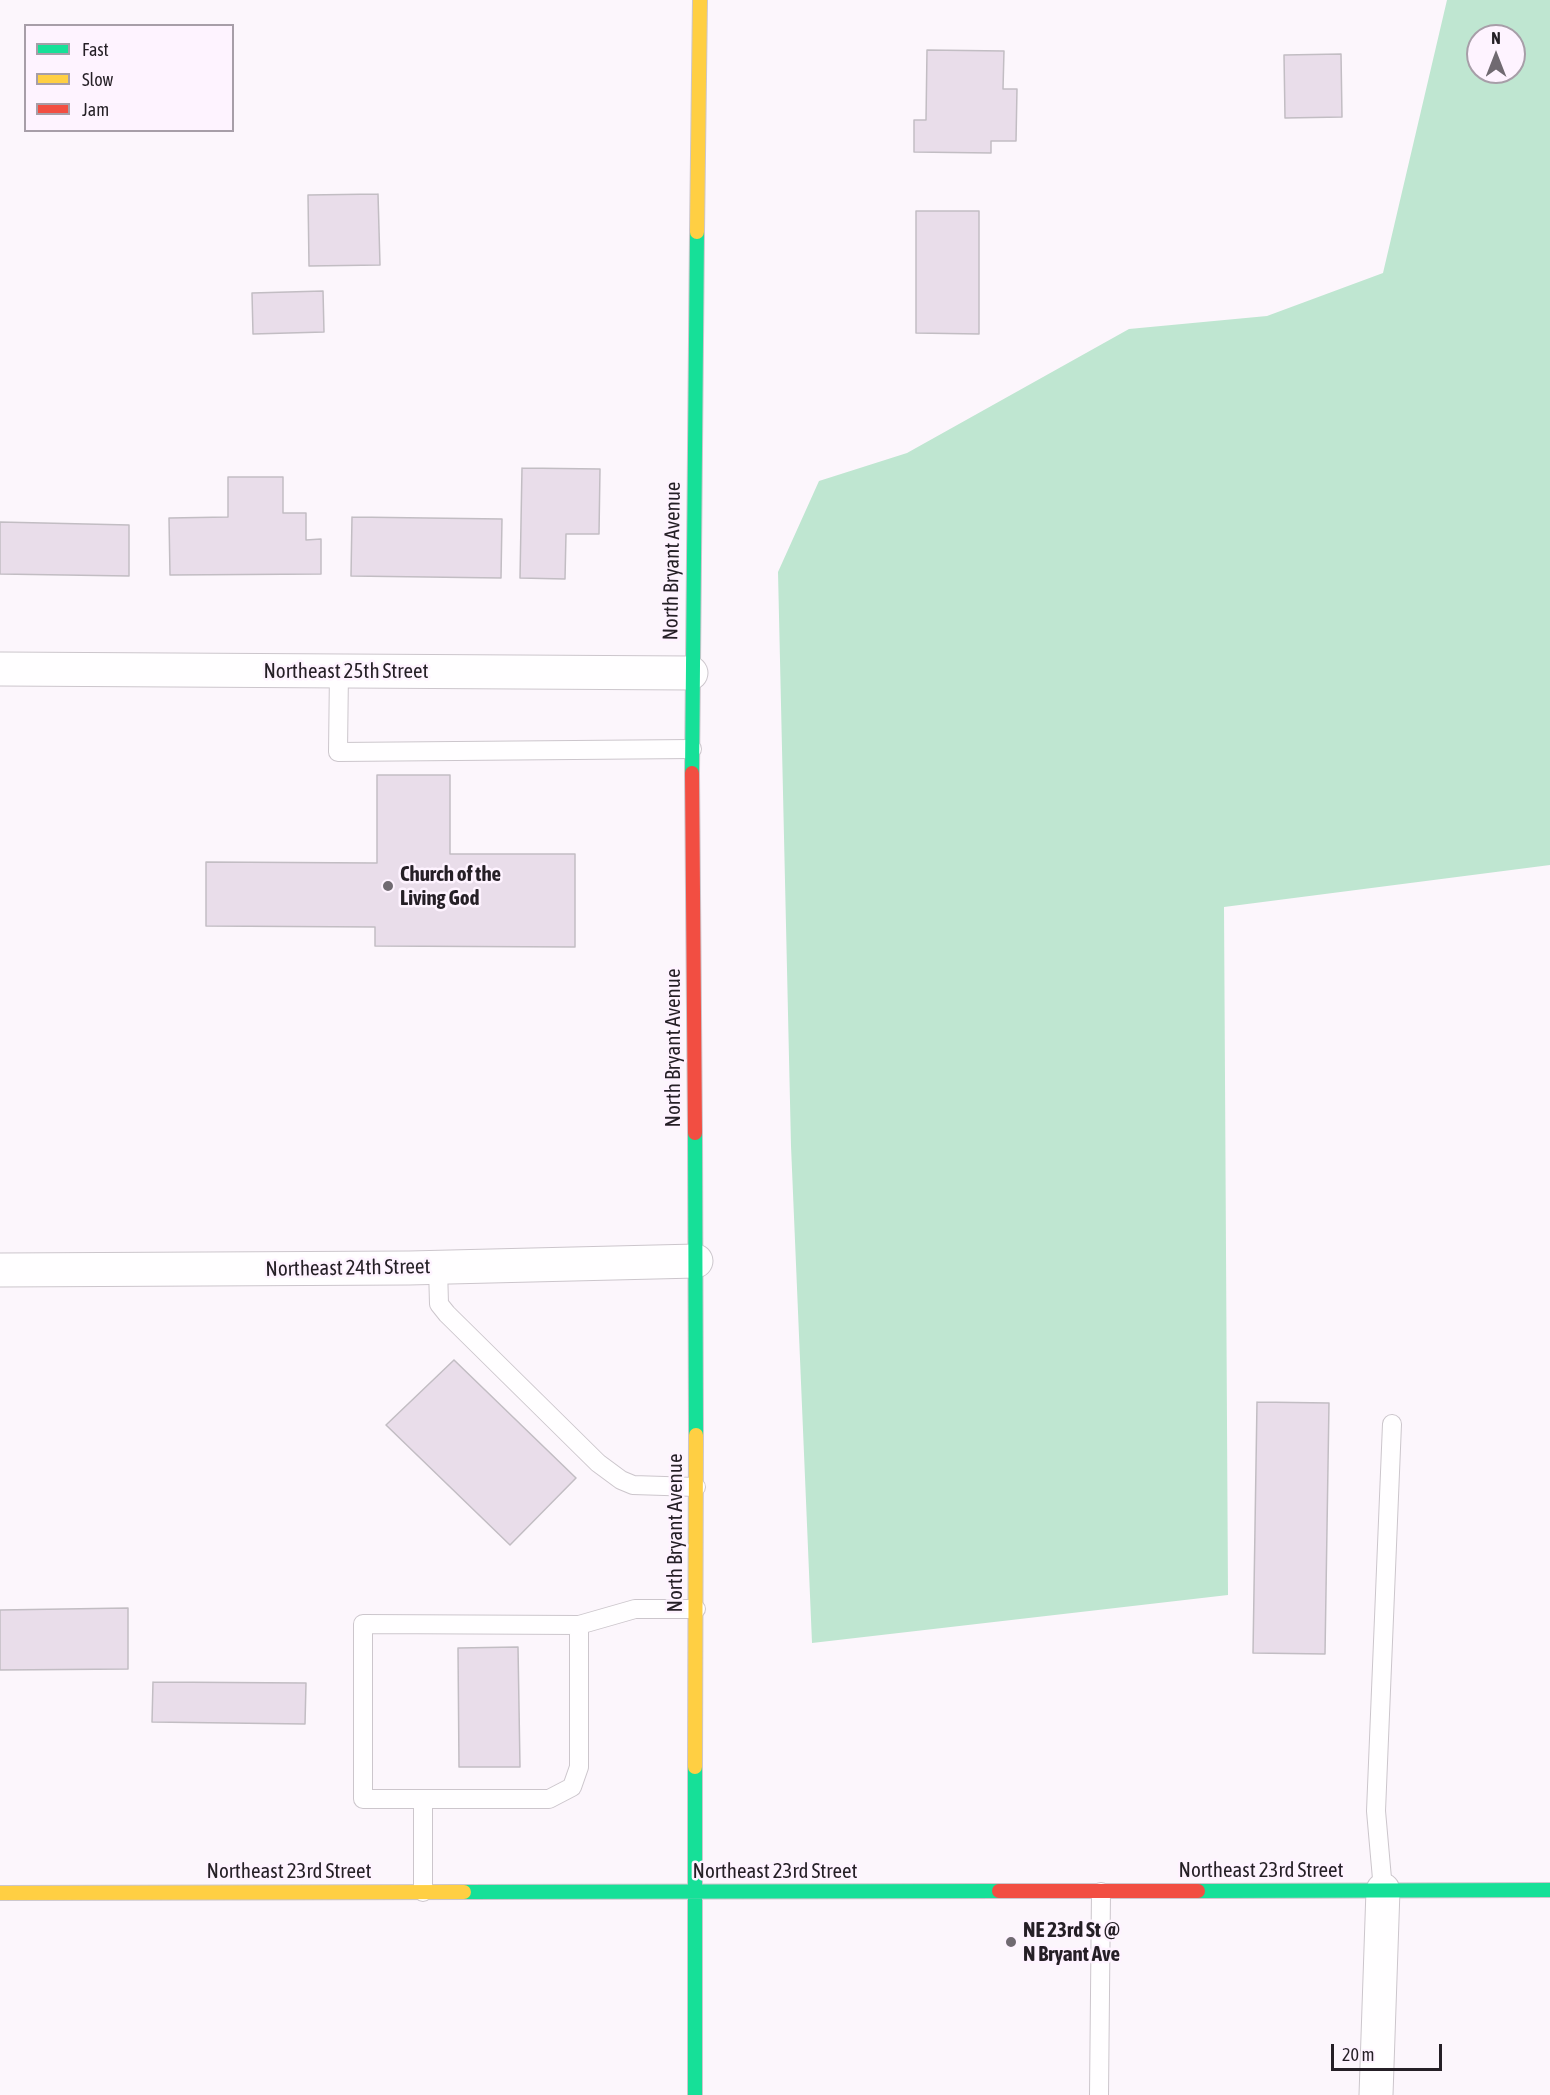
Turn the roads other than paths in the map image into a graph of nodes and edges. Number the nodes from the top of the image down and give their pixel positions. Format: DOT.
graph roads {
  1 [pos="700,0"];
  2 [pos="0,669"];
  3 [pos="339,671"];
  4 [pos="692,673"];
  5 [pos="692,749"];
  6 [pos="696,1261"];
  7 [pos="438,1267"];
  8 [pos="0,1270"];
  9 [pos="1392,1424"];
  10 [pos="696,1487"];
  11 [pos="696,1609"];
  12 [pos="579,1625"];
  13 [pos="423,1798"];
  14 [pos="1383,1890"];
  15 [pos="1550,1890"];
  16 [pos="696,1891"];
  17 [pos="423,1892"];
  18 [pos="1101,1892"];
  19 [pos="0,1893"];
  20 [pos="695,2095"];
  21 [pos="1099,2095"];
  22 [pos="1376,2095"];
  1 -- 4 [label="street, North Bryant Avenue"];
  2 -- 3 [label="street, Northeast 25th Street"];
  3 -- 4 [label="street, Northeast 25th Street"];
  3 -- 5 [label="lane"];
  4 -- 5 [label="street, North Bryant Avenue"];
  5 -- 6 [label="street, North Bryant Avenue"];
  6 -- 7 [label="street, Northeast 24th Street"];
  6 -- 10 [label="street, North Bryant Avenue"];
  7 -- 8 [label="street, Northeast 24th Street"];
  7 -- 10 [label="lane"];
  9 -- 14 [label="lane"];
  10 -- 11 [label="street, North Bryant Avenue"];
  11 -- 12 [label="lane"];
  11 -- 16 [label="street, North Bryant Avenue"];
  12 -- 13 [label="lane"];
  12 -- 13 [label="lane"];
  13 -- 17 [label="lane"];
  14 -- 15 [label="street, Northeast 23rd Street"];
  14 -- 18 [label="street, Northeast 23rd Street"];
  14 -- 22 [label="street"];
  16 -- 17 [label="street, Northeast 23rd Street"];
  16 -- 18 [label="street, Northeast 23rd Street"];
  16 -- 20 [label="street, North Bryant Avenue"];
  17 -- 19 [label="street, Northeast 23rd Street"];
  18 -- 21 [label="lane"];
}
